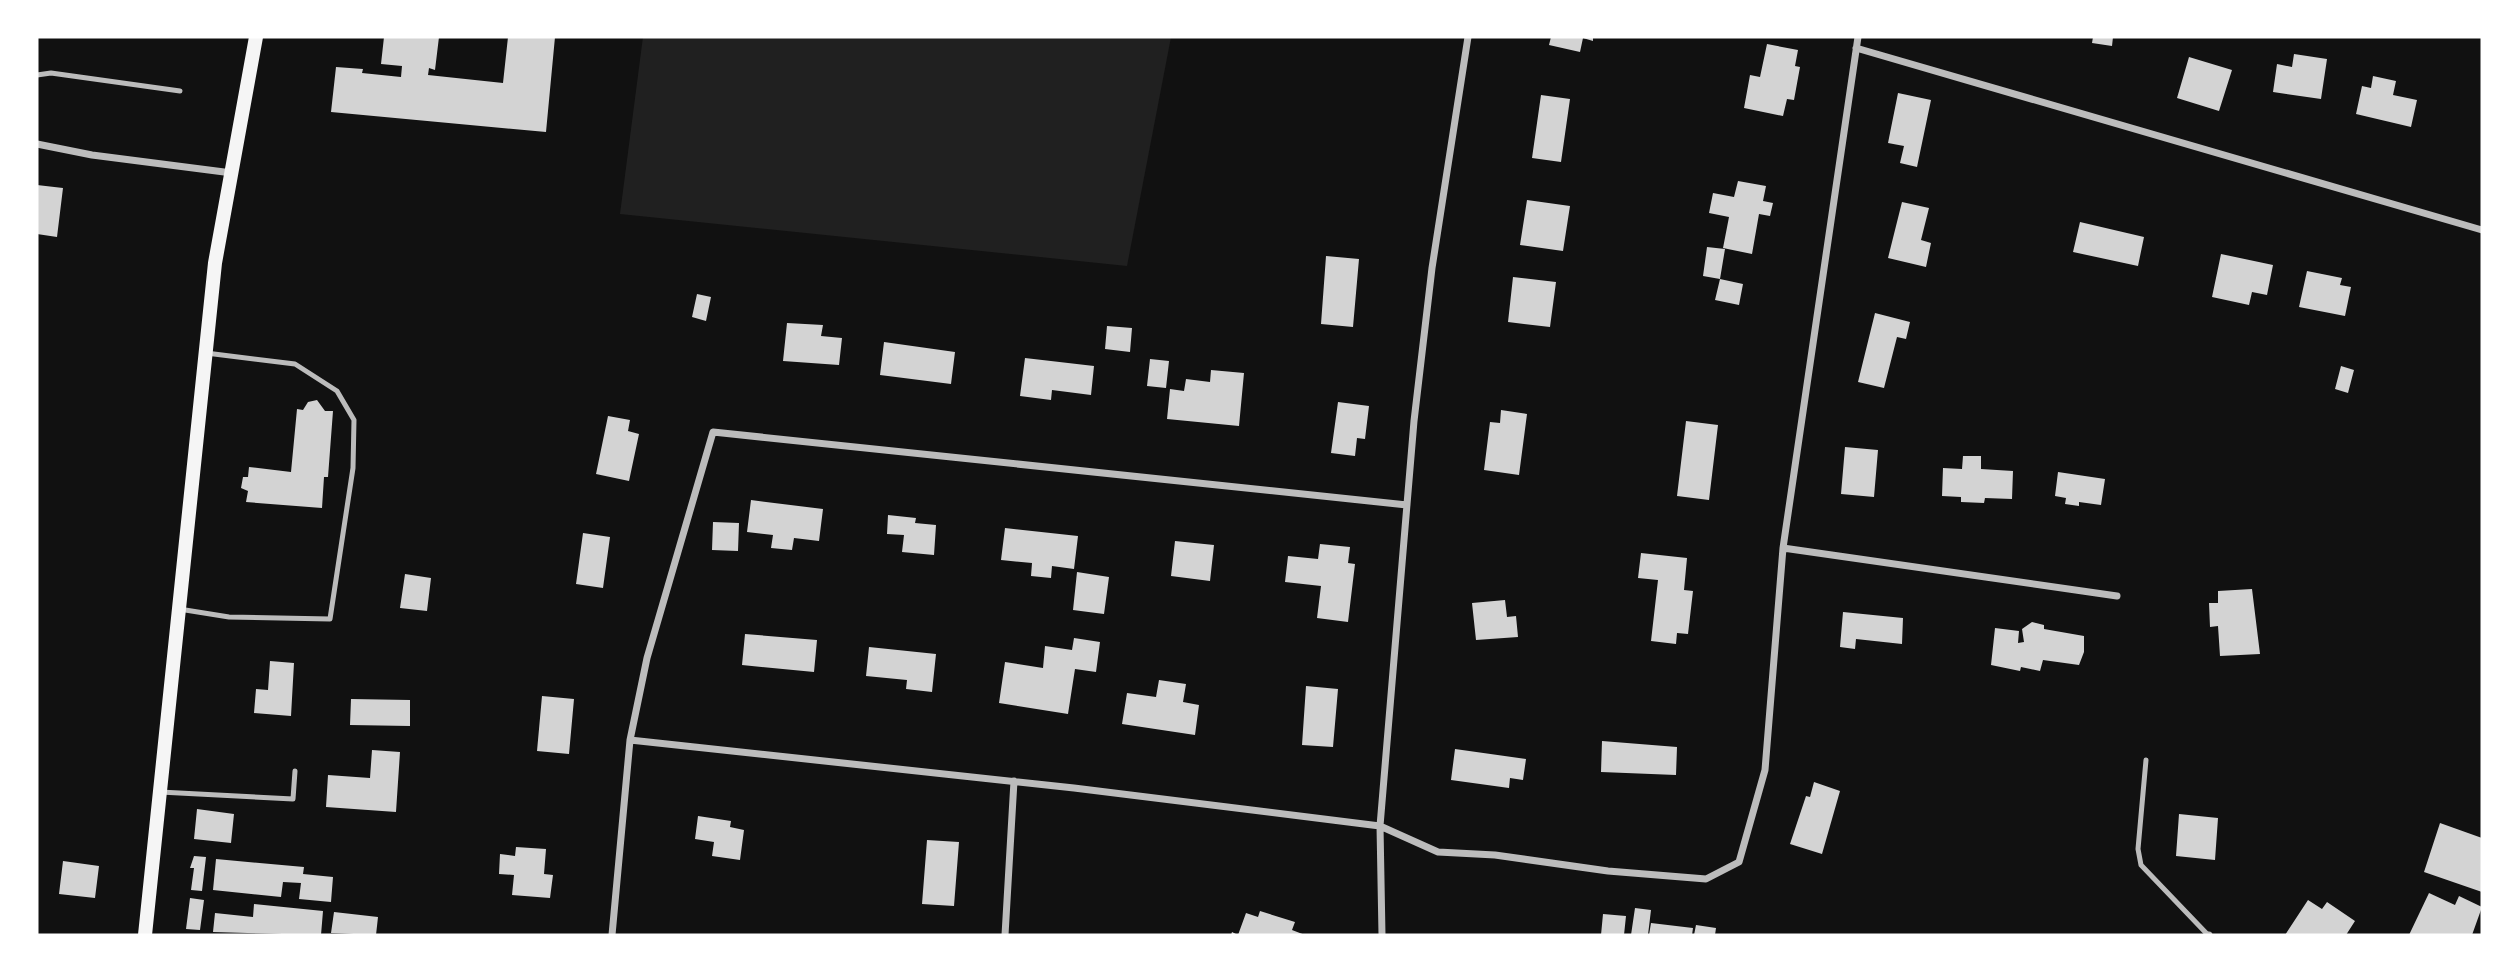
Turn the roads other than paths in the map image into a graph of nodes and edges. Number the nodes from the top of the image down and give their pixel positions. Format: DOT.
graph roads {
  1 [pos="256,37"];
  2 [pos="1468,37"];
  3 [pos="1858,37"];
  4 [pos="1856,48"];
  5 [pos="37,75"];
  6 [pos="180,91"];
  7 [pos="37,144"];
  8 [pos="233,173"];
  9 [pos="2482,230"];
  10 [pos="206,353"];
  11 [pos="1407,505"];
  12 [pos="1783,548"];
  13 [pos="2117,596"];
  14 [pos="179,609"];
  15 [pos="630,740"];
  16 [pos="2146,760"];
  17 [pos="295,771"];
  18 [pos="1014,781"];
  19 [pos="160,792"];
  20 [pos="1380,827"];
  21 [pos="145,935"];
  22 [pos="612,935"];
  23 [pos="1005,935"];
  24 [pos="1382,935"];
  25 [pos="2209,935"];
  1 -- 8 [label="main road"];
  2 -- 11 [label="street"];
  3 -- 4 [label="street"];
  4 -- 9 [label="street"];
  4 -- 12 [label="street"];
  5 -- 6 [label="lane"];
  7 -- 8 [label="street"];
  8 -- 10 [label="main road"];
  10 -- 14 [label="main road"];
  10 -- 14 [label="lane"];
  11 -- 15 [label="street"];
  11 -- 20 [label="street"];
  12 -- 13 [label="street"];
  12 -- 20 [label="street"];
  14 -- 19 [label="main road"];
  15 -- 18 [label="street"];
  15 -- 22 [label="street"];
  16 -- 25 [label="lane"];
  17 -- 19 [label="lane"];
  18 -- 20 [label="street"];
  18 -- 23 [label="street"];
  19 -- 21 [label="main road"];
  20 -- 24 [label="street"];
}
